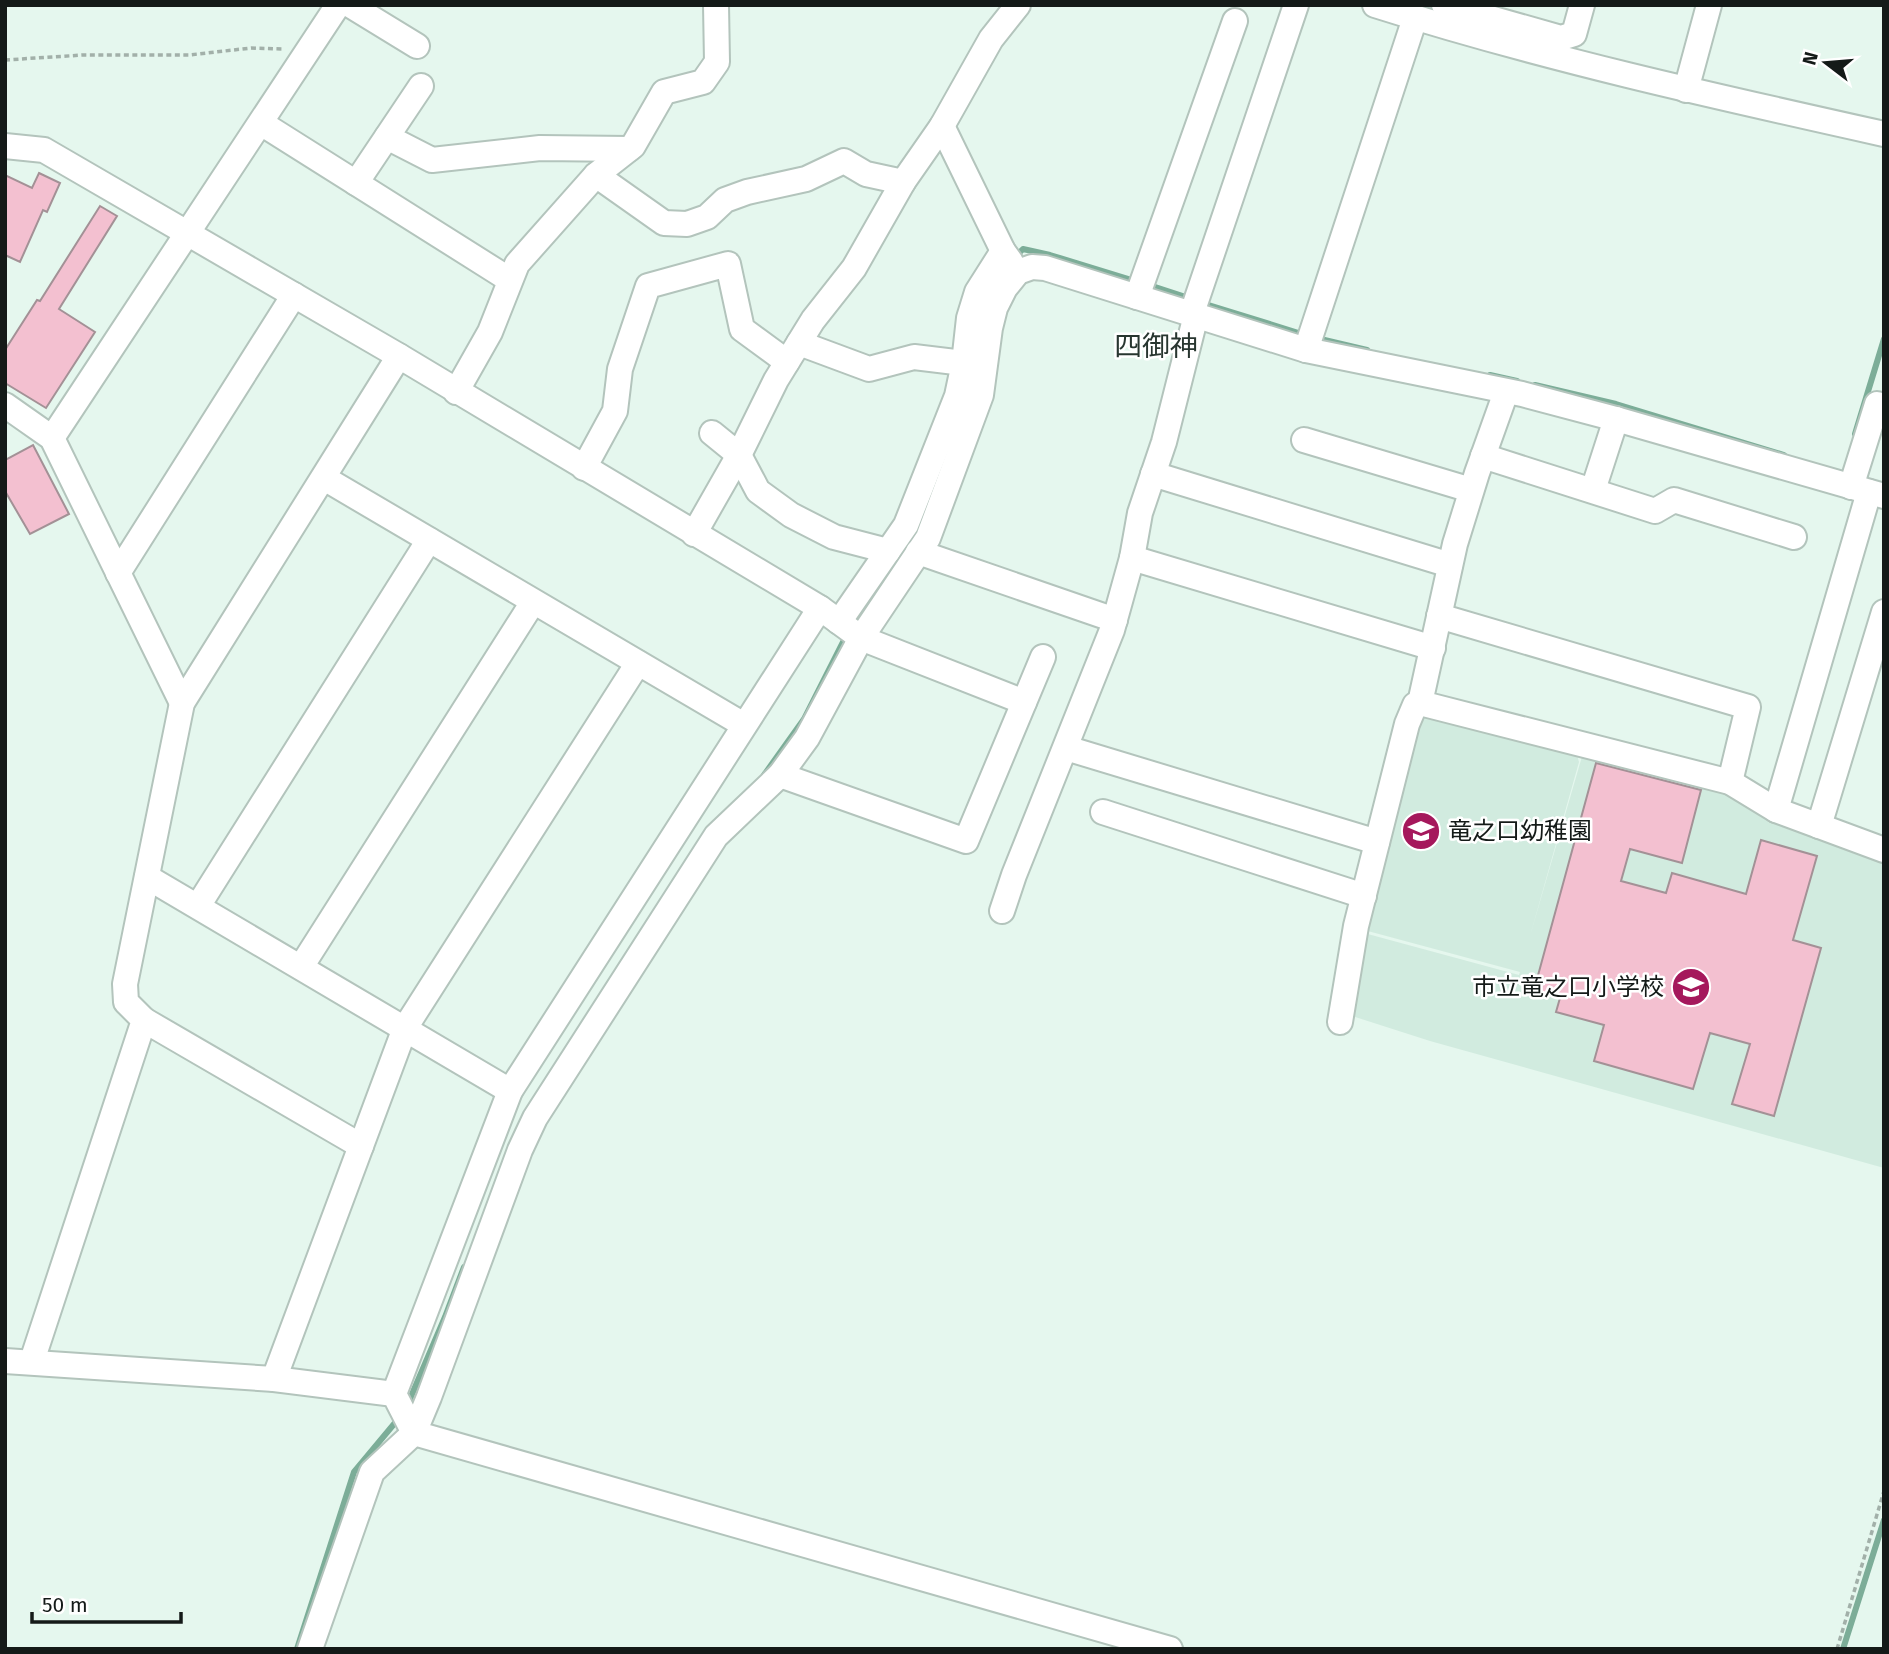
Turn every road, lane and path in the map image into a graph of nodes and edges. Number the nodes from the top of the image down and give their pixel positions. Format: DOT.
graph roads {
  1 [pos="338,5"];
  2 [pos="350,5"];
  3 [pos="716,5"];
  4 [pos="1018,5"];
  5 [pos="1296,5"];
  6 [pos="1375,5"];
  7 [pos="1582,5"];
  8 [pos="1710,5"];
  9 [pos="1455,7"];
  10 [pos="1415,18"];
  11 [pos="1235,21"];
  12 [pos="417,46"];
  13 [pos="309,49"];
  14 [pos="5,60"];
  15 [pos="421,86"];
  16 [pos="1686,90"];
  17 [pos="261,122"];
  18 [pos="942,126"];
  19 [pos="1884,134"];
  20 [pos="387,137"];
  21 [pos="5,146"];
  22 [pos="629,149"];
  23 [pos="596,175"];
  24 [pos="903,182"];
  25 [pos="356,183"];
  26 [pos="189,233"];
  27 [pos="1010,261"];
  28 [pos="510,280"];
  29 [pos="1141,286"];
  30 [pos="294,295"];
  31 [pos="1195,307"];
  32 [pos="1309,340"];
  33 [pos="793,353"];
  34 [pos="399,356"];
  35 [pos="975,365"];
  36 [pos="456,392"];
  37 [pos="1506,392"];
  38 [pos="5,405"];
  39 [pos="1884,406"];
  40 [pos="1616,419"];
  41 [pos="712,433"];
  42 [pos="52,438"];
  43 [pos="1304,440"];
  44 [pos="739,455"];
  45 [pos="1483,456"];
  46 [pos="584,468"];
  47 [pos="1153,474"];
  48 [pos="324,478"];
  49 [pos="1471,490"];
  50 [pos="1593,491"];
  51 [pos="1868,492"];
  52 [pos="694,534"];
  53 [pos="1794,537"];
  54 [pos="429,540"];
  55 [pos="888,551"];
  56 [pos="918,552"];
  57 [pos="1132,558"];
  58 [pos="1450,565"];
  59 [pos="118,573"];
  60 [pos="533,602"];
  61 [pos="1884,612"];
  62 [pos="830,615"];
  63 [pos="1439,616"];
  64 [pos="1115,620"];
  65 [pos="862,638"];
  66 [pos="1433,648"];
  67 [pos="1043,657"];
  68 [pos="638,663"];
  69 [pos="1024,702"];
  70 [pos="182,703"];
  71 [pos="1420,704"];
  72 [pos="744,725"];
  73 [pos="1066,748"];
  74 [pos="779,775"];
  75 [pos="1730,782"];
  76 [pos="1776,810"];
  77 [pos="1103,812"];
  78 [pos="1819,826"];
  79 [pos="1377,842"];
  80 [pos="1884,850"];
  81 [pos="147,877"];
  82 [pos="1364,896"];
  83 [pos="198,906"];
  84 [pos="1002,911"];
  85 [pos="301,967"];
  86 [pos="144,1020"];
  87 [pos="1340,1022"];
  88 [pos="405,1028"];
  89 [pos="510,1091"];
  90 [pos="361,1146"];
  91 [pos="5,1361"];
  92 [pos="32,1362"];
  93 [pos="274,1379"];
  94 [pos="394,1395"];
  95 [pos="414,1433"];
  96 [pos="1884,1491"];
  97 [pos="310,1649"];
  98 [pos="1170,1649"];
  99 [pos="1836,1649"];
  1 -- 13 [label="street"];
  2 -- 12 [label="street"];
  3 -- 22 [label="street"];
  4 -- 18 [label="street"];
  5 -- 31 [label="street"];
  6 -- 10 [label="street"];
  7 -- 9 [label="street"];
  8 -- 16 [label="street"];
  10 -- 16 [label="street"];
  10 -- 32 [label="street"];
  11 -- 29 [label="street"];
  13 -- 14 [label="path"];
  13 -- 17 [label="street"];
  15 -- 20 [label="street"];
  16 -- 19 [label="street"];
  17 -- 25 [label="street"];
  17 -- 26 [label="street"];
  18 -- 24 [label="street"];
  18 -- 27 [label="street"];
  20 -- 22 [label="street"];
  20 -- 25 [label="street"];
  21 -- 26 [label="street"];
  22 -- 23 [label="street"];
  23 -- 24 [label="street"];
  23 -- 28 [label="street"];
  24 -- 33 [label="street"];
  25 -- 28 [label="street"];
  26 -- 30 [label="street"];
  26 -- 42 [label="street"];
  27 -- 29 [label="street"];
  27 -- 35 [label="street"];
  28 -- 36 [label="street"];
  29 -- 31 [label="street"];
  30 -- 34 [label="street"];
  30 -- 59 [label="street"];
  31 -- 32 [label="street"];
  31 -- 47 [label="street"];
  32 -- 37 [label="street"];
  33 -- 35 [label="street"];
  33 -- 44 [label="street"];
  33 -- 46 [label="street"];
  34 -- 36 [label="street"];
  34 -- 48 [label="street"];
  35 -- 55 [label="street"];
  35 -- 56 [label="street"];
  36 -- 46 [label="street"];
  37 -- 40 [label="street"];
  37 -- 45 [label="street"];
  38 -- 42 [label="street"];
  39 -- 51 [label="street"];
  40 -- 50 [label="street"];
  40 -- 51 [label="street"];
  41 -- 44 [label="street"];
  42 -- 59 [label="street"];
  43 -- 49 [label="street"];
  44 -- 52 [label="street"];
  44 -- 55 [label="street"];
  45 -- 49 [label="street"];
  45 -- 50 [label="street"];
  46 -- 52 [label="street"];
  47 -- 57 [label="street"];
  47 -- 58 [label="street"];
  48 -- 54 [label="street"];
  48 -- 70 [label="street"];
  49 -- 58 [label="street"];
  50 -- 53 [label="street"];
  51 -- 76 [label="street"];
  52 -- 62 [label="street"];
  54 -- 60 [label="street"];
  54 -- 83 [label="street"];
  55 -- 62 [label="street"];
  56 -- 64 [label="street"];
  56 -- 65 [label="street"];
  57 -- 64 [label="street"];
  57 -- 66 [label="street"];
  58 -- 63 [label="street"];
  59 -- 70 [label="street"];
  60 -- 68 [label="street"];
  60 -- 85 [label="street"];
  61 -- 78 [label="street"];
  62 -- 65 [label="street"];
  62 -- 72 [label="street"];
  63 -- 66 [label="street"];
  63 -- 75 [label="street"];
  64 -- 73 [label="street"];
  65 -- 69 [label="street"];
  65 -- 74 [label="street"];
  66 -- 71 [label="street"];
  67 -- 69 [label="street"];
  68 -- 72 [label="street"];
  68 -- 88 [label="street"];
  69 -- 74 [label="street"];
  70 -- 81 [label="street"];
  71 -- 75 [label="street"];
  71 -- 79 [label="street"];
  72 -- 89 [label="street"];
  73 -- 79 [label="street"];
  73 -- 84 [label="street"];
  74 -- 95 [label="street"];
  75 -- 76 [label="street"];
  76 -- 78 [label="street"];
  77 -- 82 [label="street"];
  78 -- 80 [label="street"];
  79 -- 82 [label="street"];
  81 -- 83 [label="street"];
  81 -- 86 [label="street"];
  82 -- 87 [label="street"];
  83 -- 85 [label="street"];
  85 -- 88 [label="street"];
  86 -- 90 [label="street"];
  86 -- 92 [label="street"];
  88 -- 89 [label="street"];
  88 -- 90 [label="street"];
  89 -- 94 [label="street"];
  90 -- 93 [label="street"];
  91 -- 92 [label="street"];
  92 -- 93 [label="street"];
  93 -- 94 [label="street"];
  94 -- 95 [label="street"];
  95 -- 97 [label="street"];
  95 -- 98 [label="street"];
  96 -- 99 [label="path"];
}
